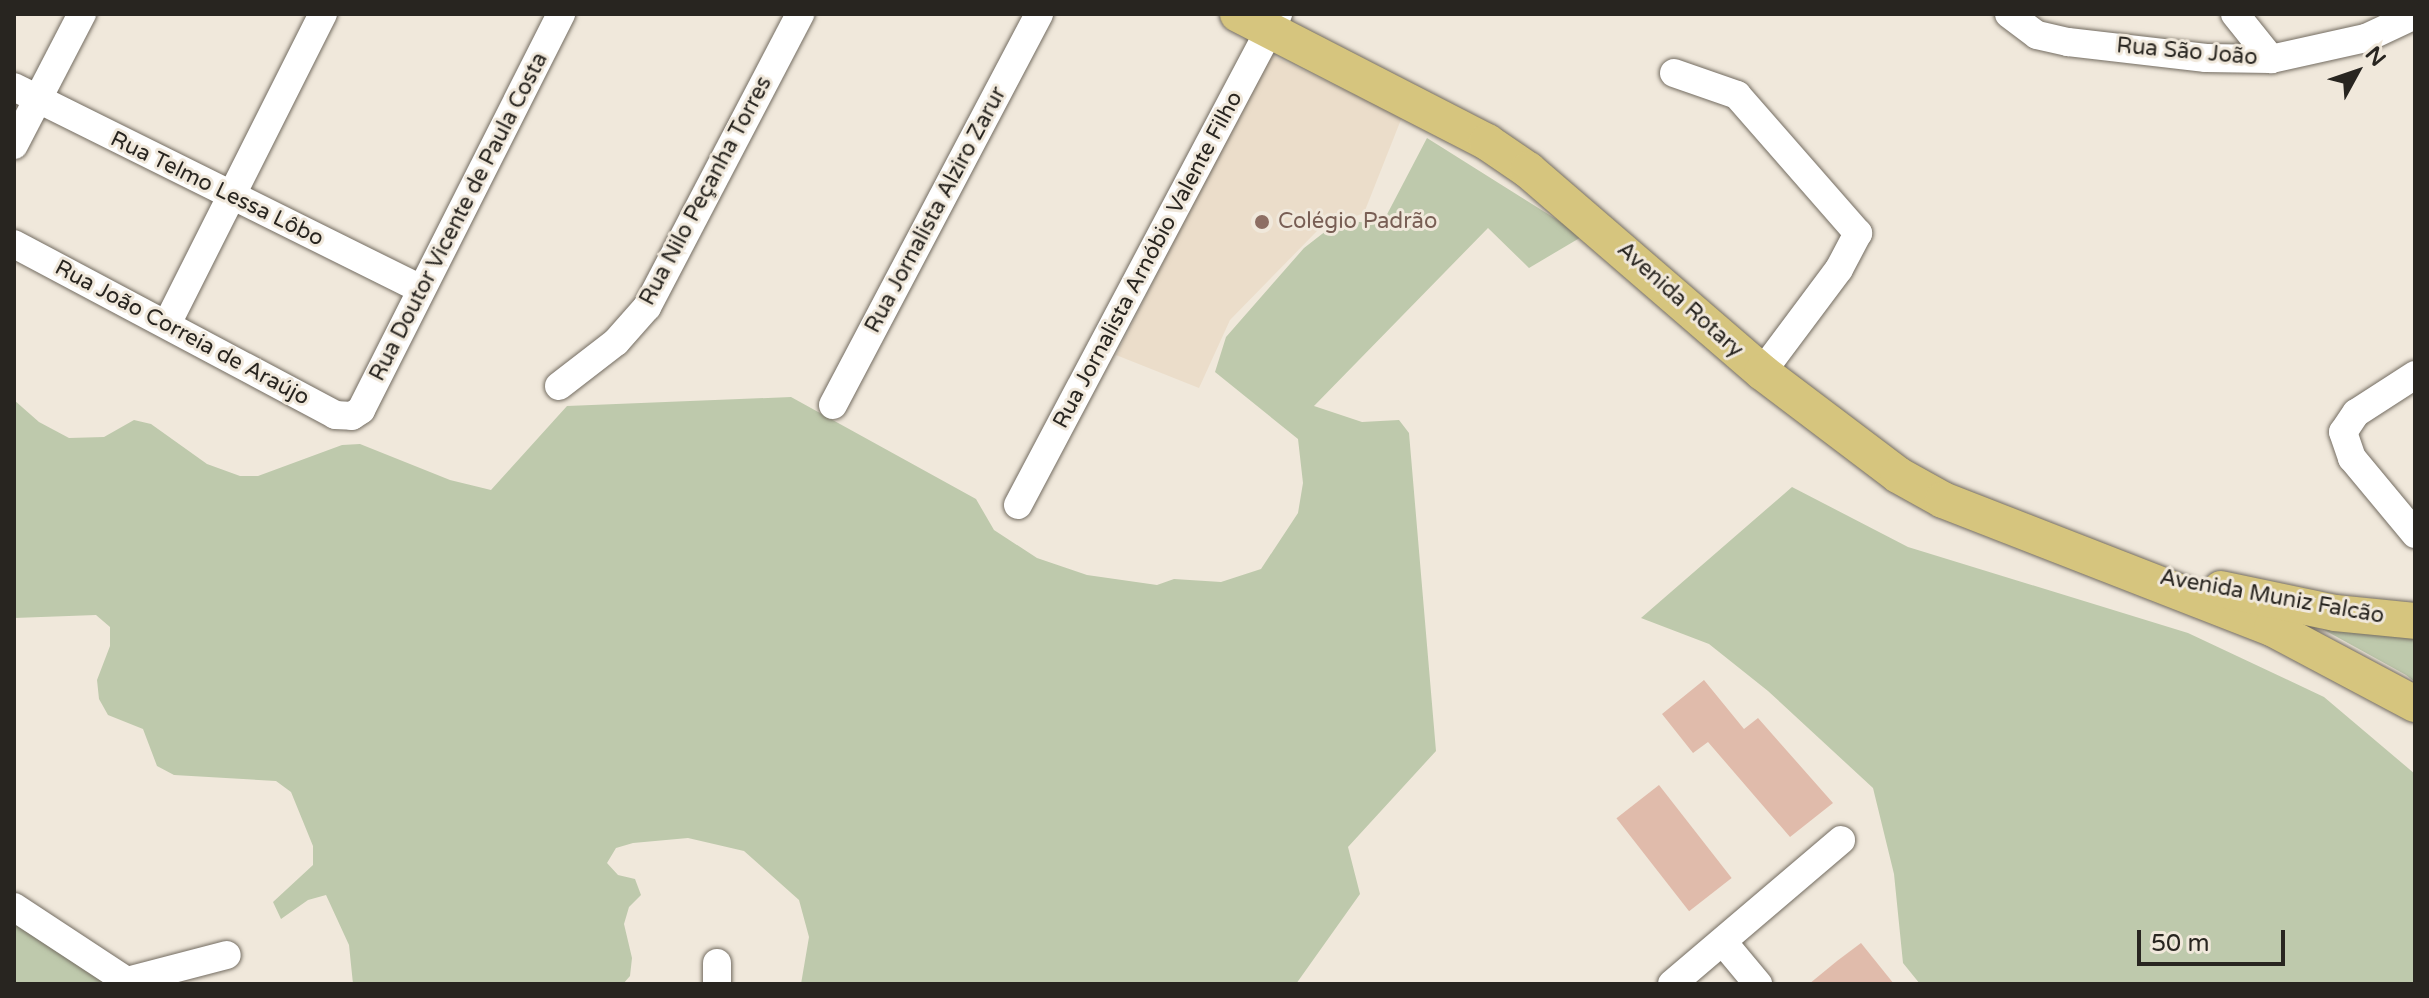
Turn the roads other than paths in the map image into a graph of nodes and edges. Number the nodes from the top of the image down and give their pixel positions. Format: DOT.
graph roads {
  1 [pos="82,14"];
  2 [pos="323,14"];
  3 [pos="561,14"];
  4 [pos="800,14"];
  5 [pos="1039,14"];
  6 [pos="2009,14"];
  7 [pos="2235,14"];
  8 [pos="2415,15"];
  9 [pos="1262,19"];
  10 [pos="2271,59"];
  11 [pos="1674,73"];
  12 [pos="26,94"];
  13 [pos="14,145"];
  14 [pos="230,197"];
  15 [pos="14,244"];
  16 [pos="421,289"];
  17 [pos="168,322"];
  18 [pos="1762,372"];
  19 [pos="2415,375"];
  20 [pos="559,386"];
  21 [pos="833,405"];
  22 [pos="352,416"];
  23 [pos="1018,505"];
  24 [pos="2415,534"];
  25 [pos="2129,570"];
  26 [pos="2415,621"];
  27 [pos="2415,704"];
  28 [pos="1841,840"];
  29 [pos="14,907"];
  30 [pos="1723,942"];
  31 [pos="227,955"];
  32 [pos="129,982"];
  33 [pos="1672,984"];
  34 [pos="1758,984"];
  1 -- 12 [label="street"];
  2 -- 14 [label="street"];
  3 -- 16 [label="street, Rua Doutor Vicente de Paula Costa"];
  4 -- 20 [label="street, Rua Nilo Peçanha Torres"];
  5 -- 21 [label="street, Rua Jornalista Alziro Zarur"];
  6 -- 10 [label="street, Rua São João"];
  7 -- 10 [label="street"];
  8 -- 10 [label="street, Rua São João"];
  9 -- 18 [label="main road, Avenida Rotary"];
  9 -- 23 [label="street, Rua Jornalista Arnóbio Valente Filho"];
  11 -- 18 [label="street"];
  12 -- 13 [label="street"];
  12 -- 14 [label="street, Rua Telmo Lessa Lôbo"];
  14 -- 16 [label="street, Rua Telmo Lessa Lôbo"];
  14 -- 17 [label="street"];
  15 -- 17 [label="street, Rua João Correia de Araújo"];
  16 -- 22 [label="street, Rua Doutor Vicente de Paula Costa"];
  17 -- 22 [label="street, Rua João Correia de Araújo"];
  18 -- 25 [label="main road, Avenida Rotary"];
  19 -- 24 [label="street"];
  25 -- 26 [label="main road, Avenida Muniz Falcão"];
  25 -- 27 [label="main road"];
  28 -- 30 [label="street"];
  29 -- 32 [label="street"];
  30 -- 33 [label="street"];
  30 -- 34 [label="street"];
  31 -- 32 [label="street"];
}
